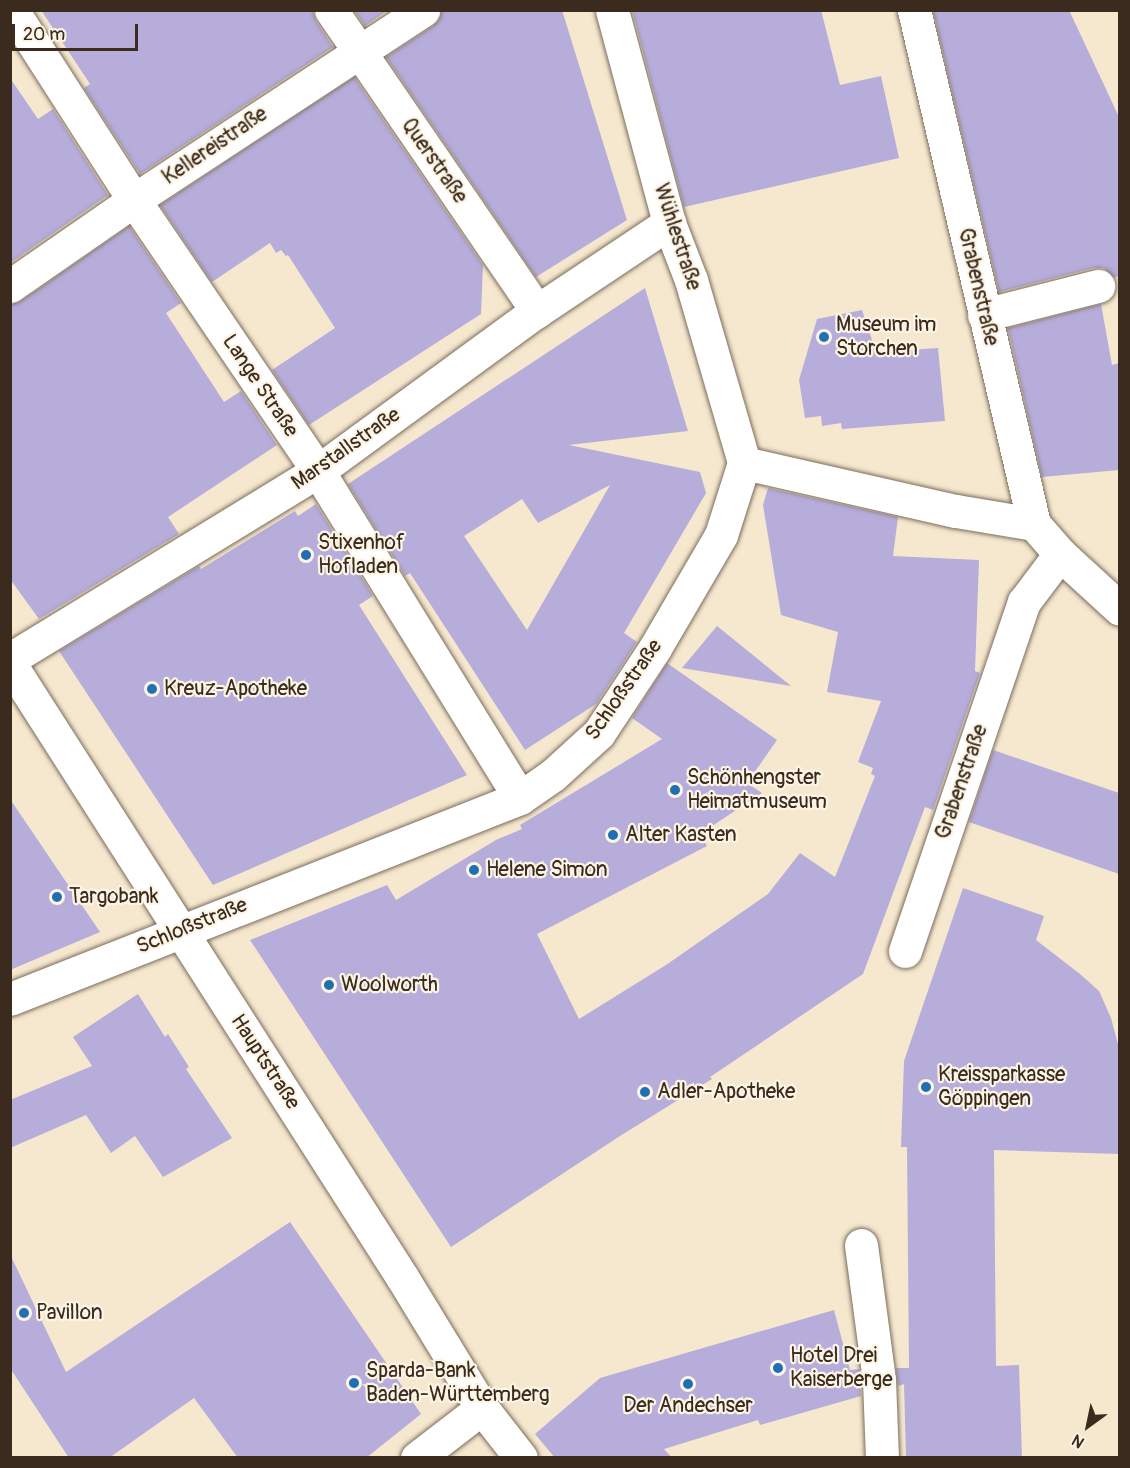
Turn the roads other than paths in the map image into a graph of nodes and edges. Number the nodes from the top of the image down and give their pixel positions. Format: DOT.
graph roads {
  1 [pos="12,10"];
  2 [pos="331,10"];
  3 [pos="423,10"];
  4 [pos="612,10"];
  5 [pos="914,10"];
  6 [pos="358,51"];
  7 [pos="134,200"];
  8 [pos="669,223"];
  9 [pos="10,286"];
  10 [pos="1098,286"];
  11 [pos="537,311"];
  12 [pos="984,315"];
  13 [pos="744,463"];
  14 [pos="318,471"];
  15 [pos="1034,524"];
  16 [pos="1060,554"];
  17 [pos="1119,607"];
  18 [pos="10,658"];
  19 [pos="10,664"];
  20 [pos="520,798"];
  21 [pos="180,931"];
  22 [pos="905,951"];
  23 [pos="10,999"];
  24 [pos="861,1245"];
  25 [pos="482,1408"];
  26 [pos="417,1458"];
  27 [pos="521,1458"];
  28 [pos="882,1458"];
  1 -- 7 [label="street, Lange Straße"];
  2 -- 6 [label="street, Querstraße"];
  3 -- 6 [label="street, Kellereistraße"];
  4 -- 8 [label="street, Wühlestraße"];
  5 -- 12 [label="street, Grabenstraße"];
  6 -- 7 [label="street, Kellereistraße"];
  6 -- 11 [label="street, Querstraße"];
  7 -- 9 [label="street, Kellereistraße"];
  7 -- 14 [label="street, Lange Straße"];
  8 -- 11 [label="street, Marstallstraße"];
  8 -- 13 [label="street, Wühlestraße"];
  10 -- 12 [label="street"];
  11 -- 14 [label="street, Marstallstraße"];
  12 -- 15 [label="street, Grabenstraße"];
  13 -- 15 [label="street"];
  13 -- 20 [label="street, Schloßstraße"];
  14 -- 18 [label="street, Marstallstraße"];
  14 -- 20 [label="street, Lange Straße"];
  15 -- 16 [label="street, Grabenstraße"];
  16 -- 17 [label="street, Grabenstraße"];
  16 -- 22 [label="street, Grabenstraße"];
  19 -- 21 [label="street, Hauptstraße"];
  20 -- 21 [label="street, Schloßstraße"];
  21 -- 23 [label="street, Schloßstraße"];
  21 -- 25 [label="street, Hauptstraße"];
  24 -- 28 [label="street"];
  25 -- 26 [label="street"];
  25 -- 27 [label="street, Hauptstraße"];
}
